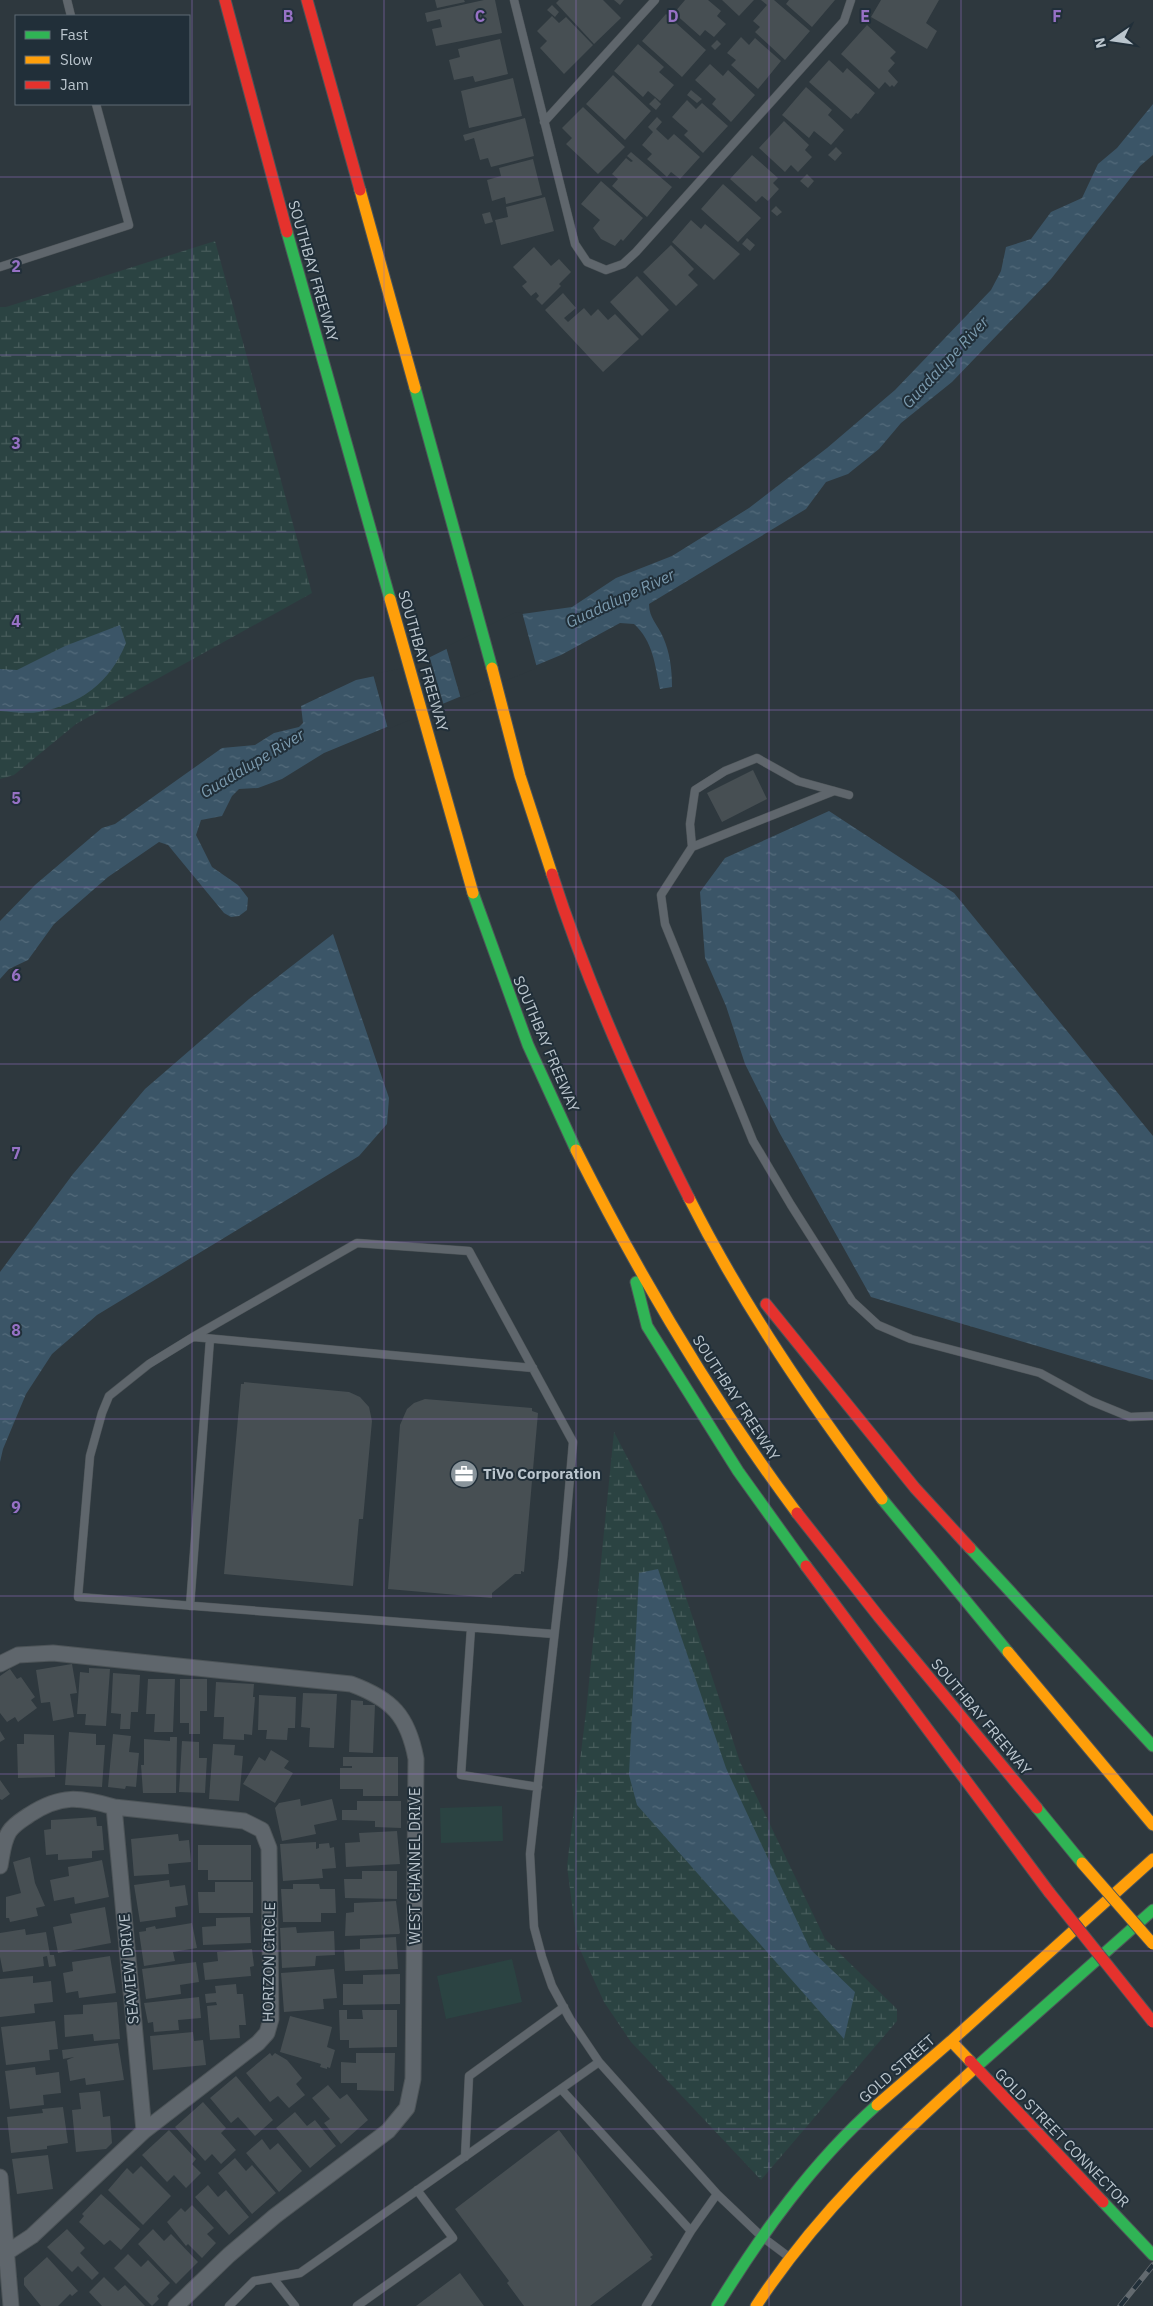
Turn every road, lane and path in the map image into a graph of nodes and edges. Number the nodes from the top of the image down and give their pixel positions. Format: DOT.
graph roads {
  1 [pos="67,0"];
  2 [pos="225,0"];
  3 [pos="306,0"];
  4 [pos="514,0"];
  5 [pos="655,0"];
  6 [pos="851,0"];
  7 [pos="71,15"];
  8 [pos="96,105"];
  9 [pos="544,122"];
  10 [pos="0,267"];
  11 [pos="834,791"];
  12 [pos="849,795"];
  13 [pos="692,847"];
  14 [pos="698,1216"];
  15 [pos="628,1251"];
  16 [pos="192,1337"];
  17 [pos="210,1338"];
  18 [pos="533,1368"];
  19 [pos="1153,1416"];
  20 [pos="190,1606"];
  21 [pos="471,1628"];
  22 [pos="554,1634"];
  23 [pos="0,1664"];
  24 [pos="1153,1746"];
  25 [pos="538,1787"];
  26 [pos="114,1807"];
  27 [pos="1153,1825"];
  28 [pos="1153,1859"];
  29 [pos="0,1866"];
  30 [pos="1152,1910"];
  31 [pos="1153,1944"];
  32 [pos="564,2007"];
  33 [pos="1153,2022"];
  34 [pos="951,2041"];
  35 [pos="599,2062"];
  36 [pos="975,2068"];
  37 [pos="561,2089"];
  38 [pos="144,2131"];
  39 [pos="465,2157"];
  40 [pos="0,2177"];
  41 [pos="418,2190"];
  42 [pos="717,2194"];
  43 [pos="691,2230"];
  44 [pos="761,2236"];
  45 [pos="6,2253"];
  46 [pos="1153,2255"];
  47 [pos="789,2258"];
  48 [pos="273,2278"];
  49 [pos="11,2306"];
  50 [pos="176,2306"];
  51 [pos="229,2306"];
  52 [pos="295,2306"];
  53 [pos="357,2306"];
  54 [pos="646,2306"];
  55 [pos="718,2306"];
  56 [pos="756,2306"];
  1 -- 7 [label="lane"];
  2 -- 15 [label="main road, SOUTHBAY FREEWAY"];
  3 -- 14 [label="main road"];
  4 -- 9 [label="lane"];
  5 -- 9 [label="lane"];
  6 -- 9 [label="lane"];
  8 -- 10 [label="lane"];
  11 -- 12 [label="lane"];
  11 -- 13 [label="lane"];
  11 -- 13 [label="lane"];
  13 -- 19 [label="lane"];
  14 -- 24 [label="main road"];
  14 -- 27 [label="main road"];
  15 -- 31 [label="main road, SOUTHBAY FREEWAY, bridge"];
  15 -- 33 [label="main road, bridge"];
  16 -- 17 [label="lane"];
  16 -- 18 [label="lane"];
  16 -- 20 [label="lane"];
  17 -- 18 [label="lane"];
  17 -- 20 [label="lane"];
  18 -- 22 [label="lane"];
  20 -- 21 [label="lane"];
  21 -- 22 [label="lane"];
  21 -- 25 [label="lane"];
  22 -- 25 [label="lane"];
  23 -- 50 [label="street, WEST CHANNEL DRIVE"];
  25 -- 32 [label="lane"];
  26 -- 29 [label="street, HORIZON CIRCLE"];
  26 -- 38 [label="street, SEAVIEW DRIVE"];
  26 -- 38 [label="street, HORIZON CIRCLE"];
  28 -- 34 [label="main road, GOLD STREET"];
  30 -- 36 [label="main road"];
  32 -- 35 [label="lane"];
  32 -- 39 [label="lane"];
  34 -- 36 [label="main road, GOLD STREET CONNECTOR"];
  34 -- 44 [label="main road, GOLD STREET"];
  35 -- 37 [label="lane"];
  35 -- 42 [label="lane"];
  36 -- 46 [label="main road, GOLD STREET CONNECTOR"];
  36 -- 47 [label="main road"];
  37 -- 39 [label="lane"];
  37 -- 43 [label="lane"];
  38 -- 45 [label="street, HORIZON CIRCLE"];
  39 -- 41 [label="lane"];
  40 -- 45 [label="street"];
  41 -- 48 [label="lane"];
  41 -- 53 [label="lane"];
  42 -- 43 [label="lane"];
  42 -- 44 [label="lane"];
  43 -- 54 [label="lane"];
  44 -- 47 [label="lane"];
  44 -- 55 [label="main road, GOLD STREET"];
  45 -- 49 [label="street"];
  47 -- 56 [label="main road"];
  48 -- 51 [label="lane"];
  48 -- 52 [label="lane"];
}
